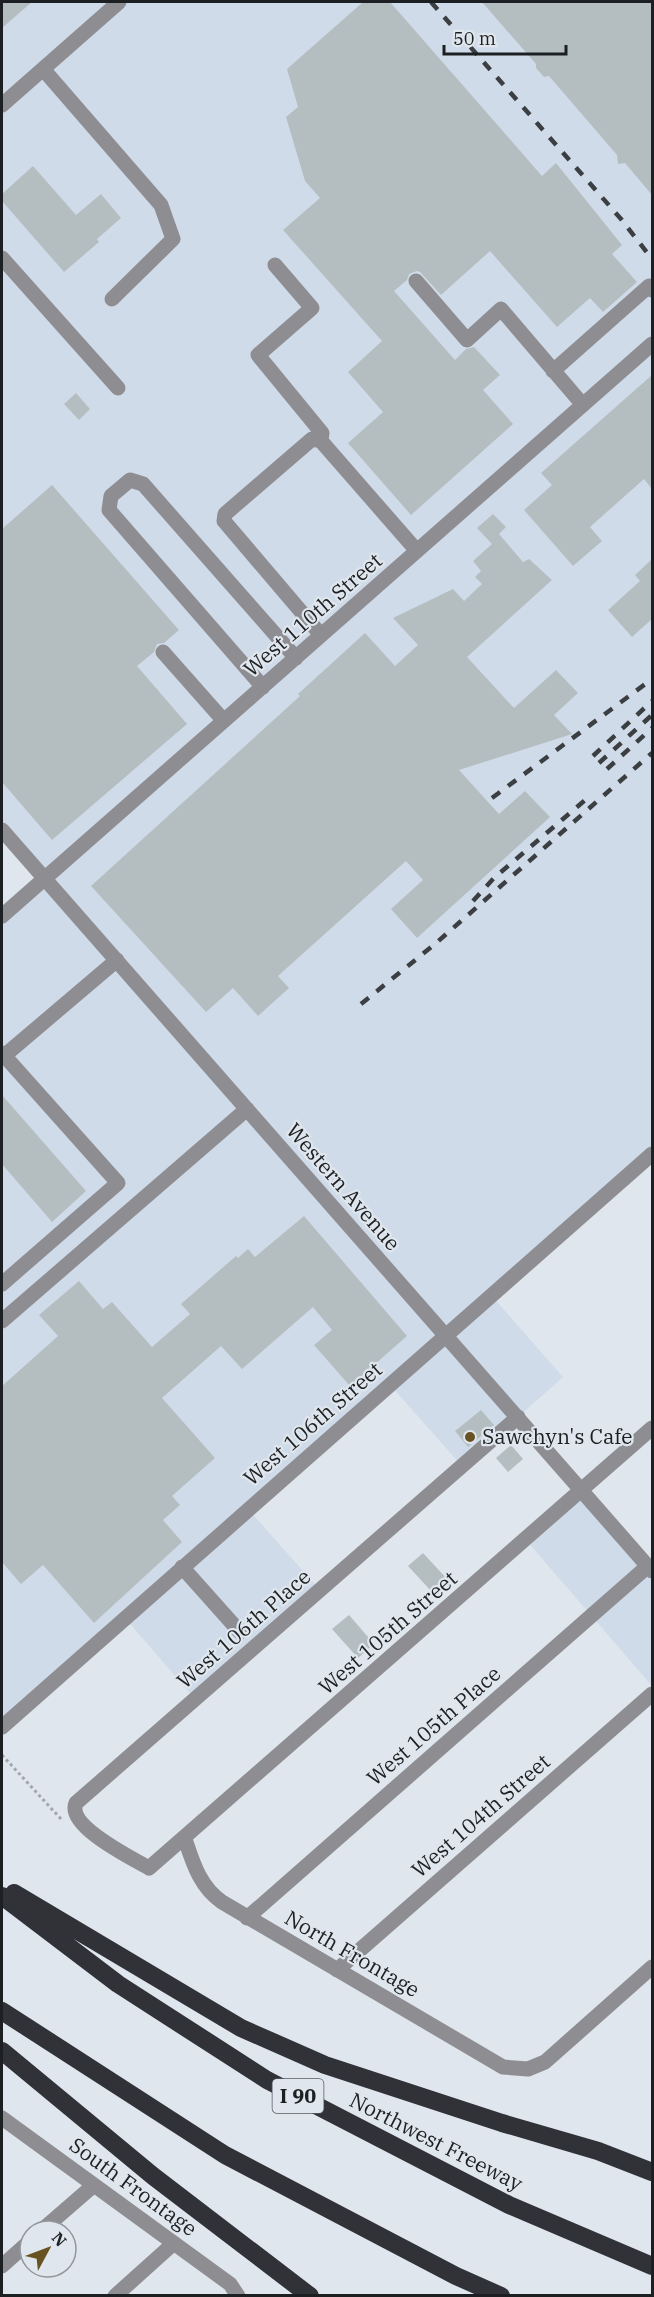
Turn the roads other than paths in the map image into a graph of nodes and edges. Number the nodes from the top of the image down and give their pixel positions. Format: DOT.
graph roads {
  1 [pos="119,2"];
  2 [pos="43,69"];
  3 [pos="2,105"];
  4 [pos="2,258"];
  5 [pos="275,265"];
  6 [pos="416,281"];
  7 [pos="652,290"];
  8 [pos="112,299"];
  9 [pos="652,344"];
  10 [pos="553,371"];
  11 [pos="118,388"];
  12 [pos="583,405"];
  13 [pos="321,441"];
  14 [pos="417,551"];
  15 [pos="321,635"];
  16 [pos="163,652"];
  17 [pos="296,658"];
  18 [pos="263,687"];
  19 [pos="224,721"];
  20 [pos="2,830"];
  21 [pos="45,878"];
  22 [pos="2,916"];
  23 [pos="117,960"];
  24 [pos="3,1055"];
  25 [pos="247,1109"];
  26 [pos="652,1154"];
  27 [pos="2,1284"];
  28 [pos="2,1321"];
  29 [pos="446,1337"];
  30 [pos="518,1417"];
  31 [pos="652,1428"];
  32 [pos="583,1490"];
  33 [pos="182,1567"];
  34 [pos="650,1568"];
  35 [pos="240,1632"];
  36 [pos="652,1694"];
  37 [pos="2,1727"];
  38 [pos="185,1839"];
  39 [pos="149,1868"];
  40 [pos="2,1886"];
  41 [pos="2,1896"];
  42 [pos="247,1918"];
  43 [pos="652,1967"];
  44 [pos="338,1970"];
  45 [pos="2,2011"];
  46 [pos="2,2051"];
  47 [pos="5,2125"];
  48 [pos="652,2172"];
  49 [pos="94,2185"];
  50 [pos="55,2219"];
  51 [pos="174,2243"];
  52 [pos="18,2252"];
  53 [pos="2,2266"];
  54 [pos="652,2266"];
  55 [pos="238,2294"];
  56 [pos="115,2295"];
  57 [pos="310,2295"];
  58 [pos="501,2295"];
  1 -- 2 [label="street"];
  2 -- 3 [label="street"];
  2 -- 8 [label="street"];
  4 -- 11 [label="street"];
  5 -- 13 [label="street"];
  6 -- 10 [label="street"];
  7 -- 10 [label="street"];
  9 -- 12 [label="street, West 110th Street"];
  10 -- 12 [label="street"];
  12 -- 14 [label="street, West 110th Street"];
  13 -- 14 [label="street"];
  13 -- 15 [label="street"];
  14 -- 15 [label="street, West 110th Street"];
  15 -- 17 [label="street, West 110th Street"];
  16 -- 19 [label="street"];
  17 -- 18 [label="street, West 110th Street"];
  17 -- 18 [label="street"];
  18 -- 19 [label="street, West 110th Street"];
  19 -- 21 [label="street, West 110th Street"];
  20 -- 21 [label="street, Western Avenue"];
  21 -- 22 [label="street, West 110th Street"];
  21 -- 23 [label="street, Western Avenue"];
  23 -- 24 [label="street"];
  23 -- 25 [label="street, Western Avenue"];
  24 -- 27 [label="street"];
  25 -- 28 [label="street"];
  25 -- 29 [label="street, Western Avenue"];
  26 -- 29 [label="street, West 106th Street"];
  29 -- 30 [label="street, Western Avenue"];
  29 -- 33 [label="street, West 106th Street"];
  30 -- 32 [label="street, Western Avenue"];
  30 -- 39 [label="street, West 106th Place"];
  31 -- 32 [label="street, West 105th Street"];
  32 -- 34 [label="street, Western Avenue"];
  32 -- 38 [label="street, West 105th Street"];
  33 -- 35 [label="street"];
  33 -- 37 [label="street, West 106th Street"];
  34 -- 42 [label="street, West 105th Place"];
  36 -- 44 [label="street, West 104th Street"];
  38 -- 39 [label="street, West 105th Street"];
  38 -- 42 [label="street, North Frontage"];
  40 -- 48 [label="highway"];
  41 -- 54 [label="highway, Northwest Freeway / I 90"];
  42 -- 44 [label="street, North Frontage"];
  43 -- 44 [label="street, North Frontage"];
  45 -- 58 [label="highway"];
  46 -- 57 [label="highway"];
  47 -- 49 [label="street, South Frontage"];
  49 -- 50 [label="street"];
  49 -- 51 [label="street, South Frontage"];
  51 -- 55 [label="street, South Frontage"];
  51 -- 56 [label="street"];
  52 -- 53 [label="street"];
}
